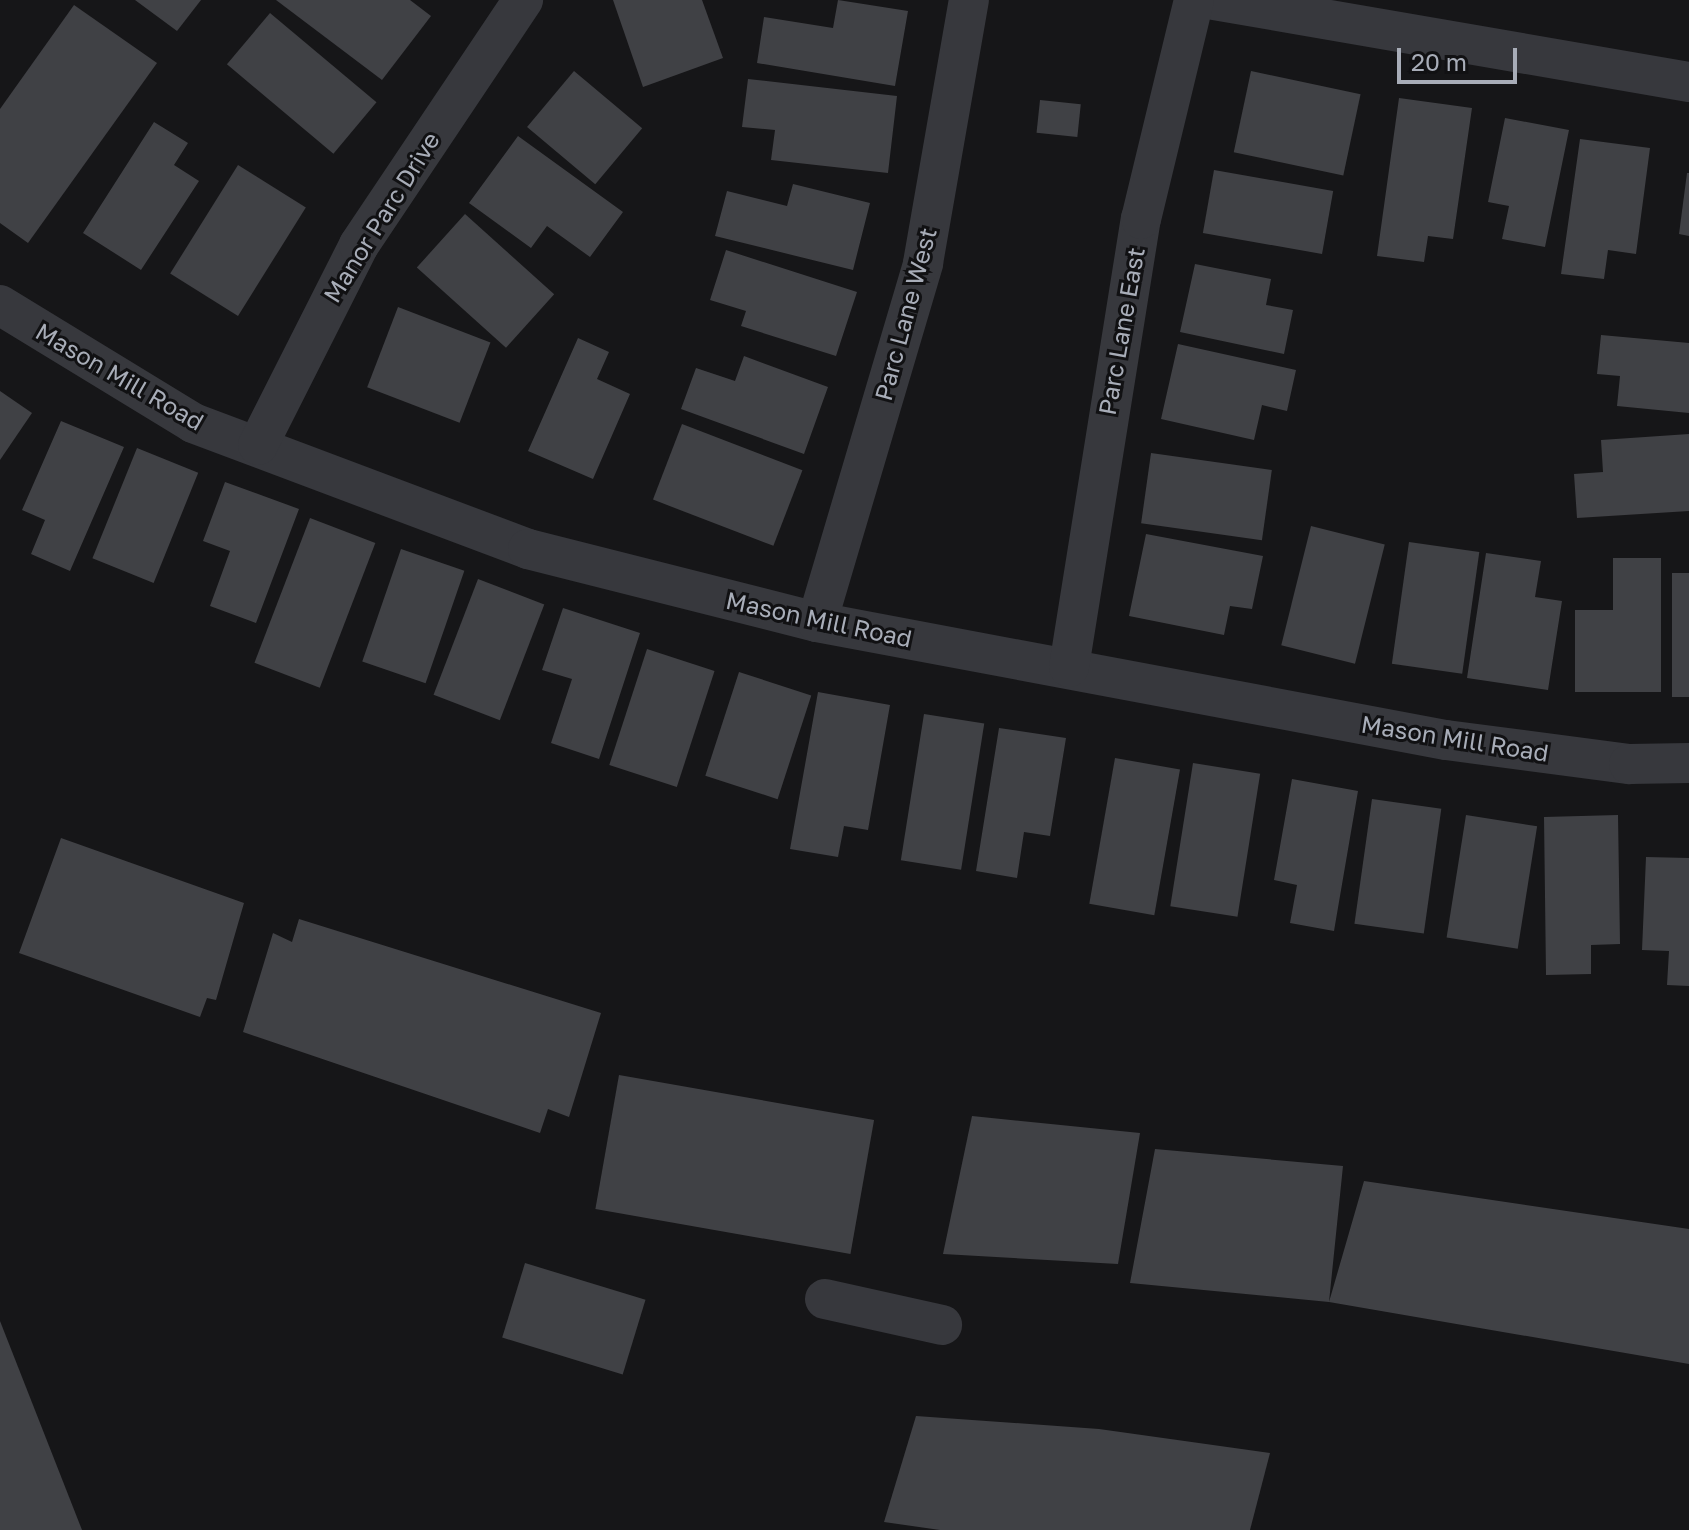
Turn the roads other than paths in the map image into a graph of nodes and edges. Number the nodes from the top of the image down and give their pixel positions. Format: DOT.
graph roads {
  1 [pos="523,0"];
  2 [pos="969,0"];
  3 [pos="1194,0"];
  4 [pos="1214,0"];
  5 [pos="1689,82"];
  6 [pos="0,305"];
  7 [pos="258,445"];
  8 [pos="817,622"];
  9 [pos="1069,667"];
  10 [pos="1689,763"];
  11 [pos="825,1299"];
  12 [pos="942,1325"];
  1 -- 7 [label="street, Manor Parc Drive"];
  2 -- 8 [label="street, Parc Lane West"];
  3 -- 9 [label="street, Parc Lane East"];
  4 -- 5 [label="street"];
  6 -- 7 [label="street, Mason Mill Road"];
  7 -- 8 [label="street, Mason Mill Road"];
  8 -- 9 [label="street, Mason Mill Road"];
  9 -- 10 [label="street, Mason Mill Road"];
  11 -- 12 [label="street"];
}
